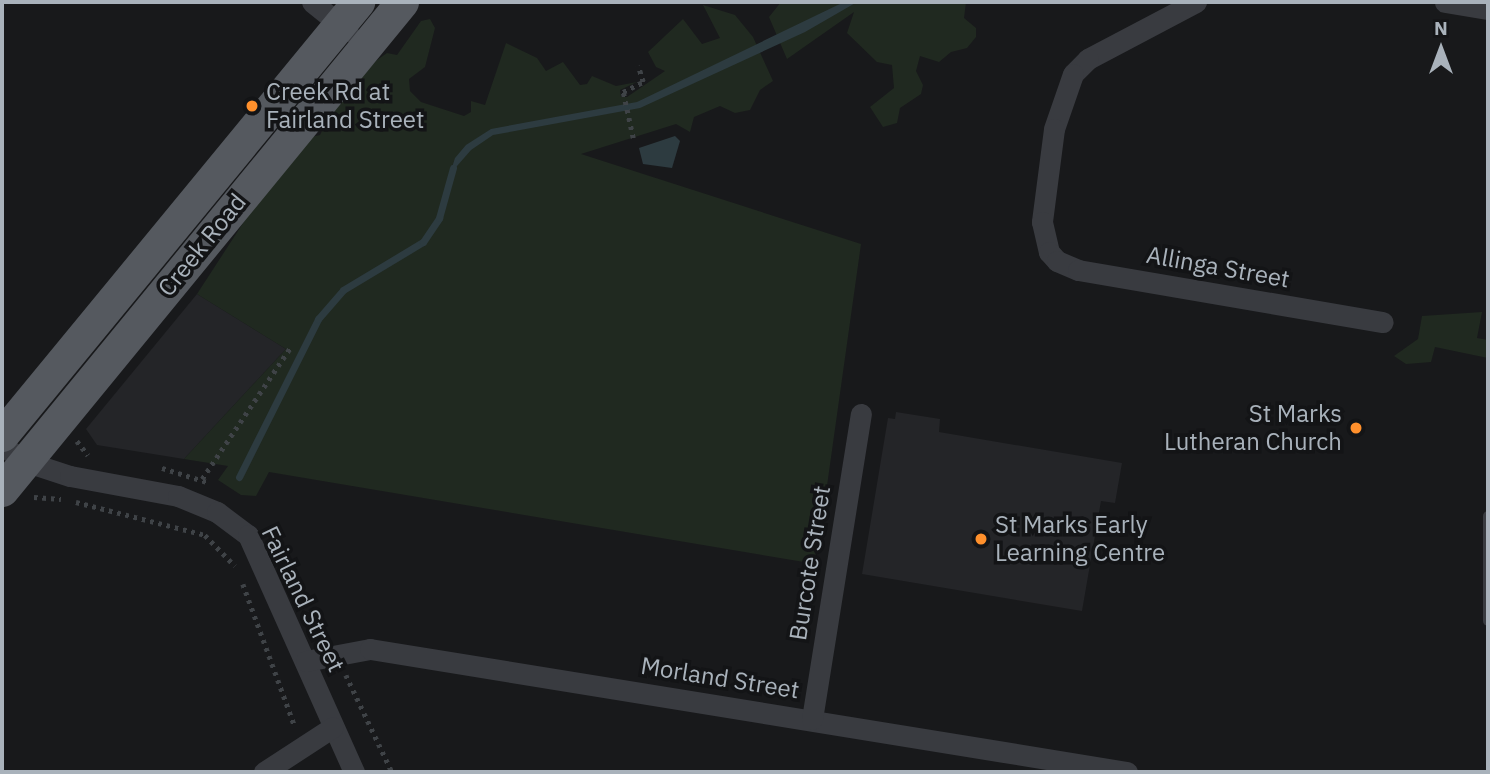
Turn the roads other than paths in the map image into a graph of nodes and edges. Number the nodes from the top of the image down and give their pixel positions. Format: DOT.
graph roads {
  1 [pos="312,2"];
  2 [pos="402,2"];
  3 [pos="1196,2"];
  4 [pos="1445,2"];
  5 [pos="1488,9"];
  6 [pos="349,13"];
  7 [pos="366,45"];
  8 [pos="1383,323"];
  9 [pos="861,414"];
  10 [pos="2,435"];
  11 [pos="13,453"];
  12 [pos="2,490"];
  13 [pos="1488,516"];
  14 [pos="1488,621"];
  15 [pos="306,661"];
  16 [pos="812,719"];
  17 [pos="333,727"];
  18 [pos="264,772"];
  19 [pos="354,772"];
  20 [pos="1127,772"];
  1 -- 6 [label="street"];
  2 -- 7 [label="main road, Creek Road"];
  3 -- 8 [label="street, Allinga Street"];
  4 -- 5 [label="street"];
  6 -- 7 [label="street"];
  6 -- 10 [label="main road, Creek Road"];
  7 -- 11 [label="main road, Creek Road"];
  9 -- 16 [label="street, Burcote Street"];
  11 -- 12 [label="main road, Creek Road"];
  11 -- 15 [label="street, Fairland Street"];
  13 -- 14 [label="lane"];
  15 -- 16 [label="street, Morland Street"];
  15 -- 17 [label="street, Fairland Street"];
  16 -- 20 [label="street, Morland Street"];
  17 -- 18 [label="street"];
  17 -- 19 [label="street, Fairland Street"];
}
